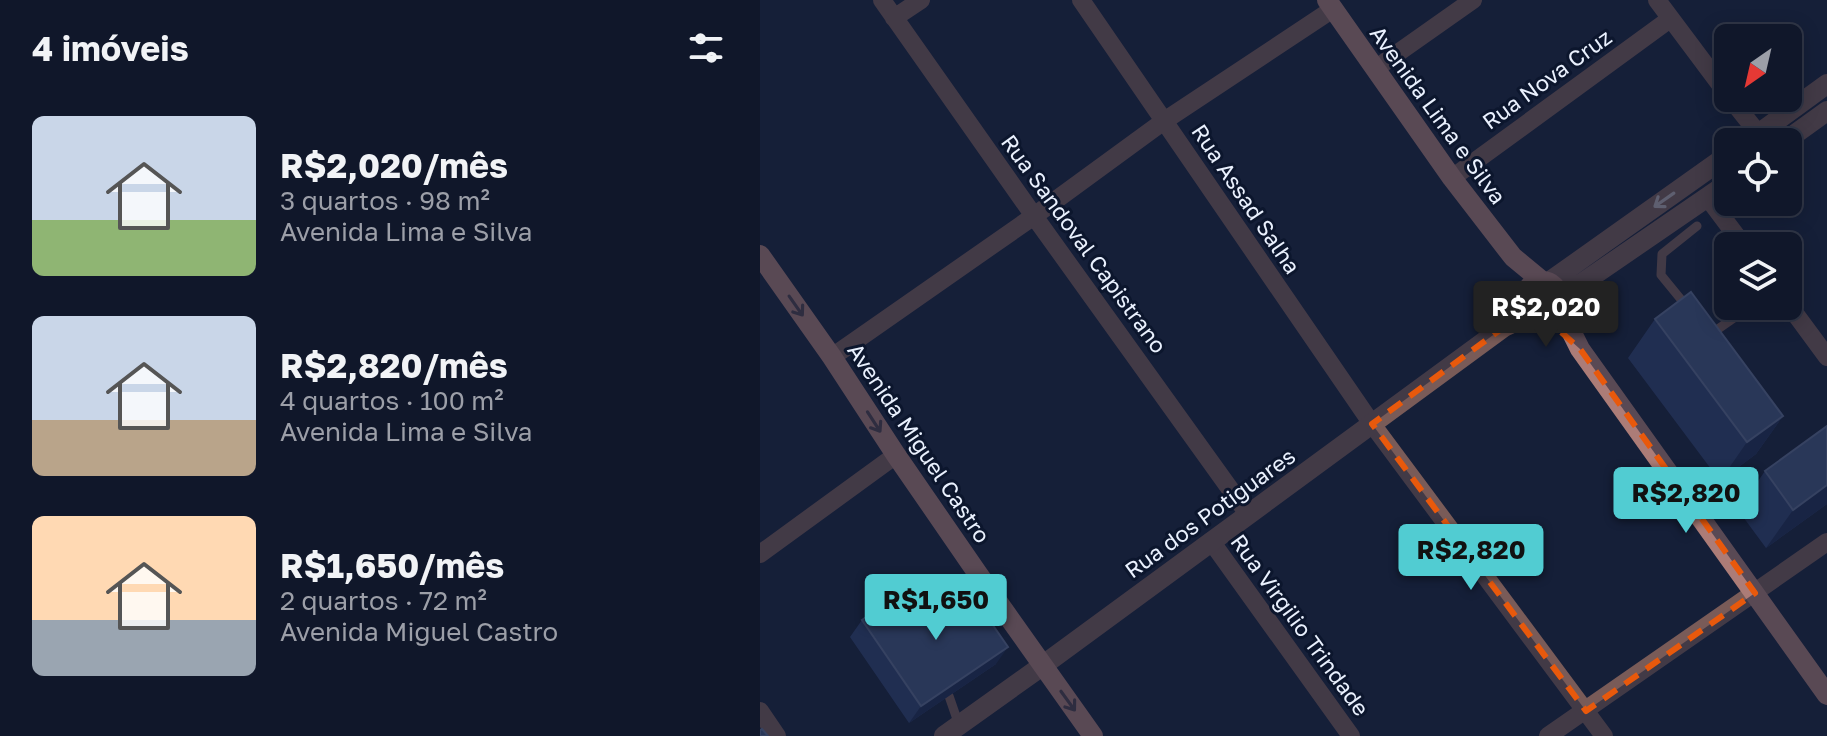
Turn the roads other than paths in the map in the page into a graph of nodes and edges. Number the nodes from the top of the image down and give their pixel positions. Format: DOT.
graph roads {
  1 [pos="882,0"];
  2 [pos="921,0"];
  3 [pos="1081,0"];
  4 [pos="1473,0"];
  5 [pos="1657,0"];
  6 [pos="1330,4"];
  7 [pos="894,18"];
  8 [pos="1670,19"];
  9 [pos="1375,69"];
  10 [pos="1714,76"];
  11 [pos="1827,84"];
  12 [pos="1827,111"];
  13 [pos="1164,121"];
  14 [pos="1770,128"];
  15 [pos="1802,129"];
  16 [pos="1714,166"];
  17 [pos="1452,178"];
  18 [pos="1714,194"];
  19 [pos="1708,198"];
  20 [pos="1034,216"];
  21 [pos="1697,226"];
  22 [pos="1734,232"];
  23 [pos="760,255"];
  24 [pos="1542,298"];
  25 [pos="1731,320"];
  26 [pos="1800,320"];
  27 [pos="832,357"];
  28 [pos="1827,357"];
  29 [pos="1372,424"];
  30 [pos="896,455"];
  31 [pos="1248,514"];
  32 [pos="1211,541"];
  33 [pos="1827,542"];
  34 [pos="760,554"];
  35 [pos="1755,593"];
  36 [pos="1042,666"];
  37 [pos="1827,695"];
  38 [pos="949,696"];
  39 [pos="760,711"];
  40 [pos="1586,711"];
  41 [pos="951,731"];
  42 [pos="777,736"];
  43 [pos="1093,736"];
  44 [pos="1351,736"];
  45 [pos="1548,736"];
  46 [pos="1604,736"];
  1 -- 7 [label="street, Rua Sandoval Capistrano"];
  2 -- 7 [label="street"];
  3 -- 13 [label="street, Rua Assad Salha"];
  4 -- 9 [label="street"];
  5 -- 8 [label="street"];
  6 -- 9 [label="main road, Avenida Lima e Silva"];
  6 -- 13 [label="street"];
  7 -- 20 [label="street, Rua Sandoval Capistrano"];
  8 -- 10 [label="street"];
  8 -- 17 [label="street, Rua Nova Cruz"];
  9 -- 17 [label="main road, Avenida Lima e Silva"];
  11 -- 14 [label="street"];
  12 -- 15 [label="street"];
  13 -- 20 [label="street"];
  13 -- 29 [label="street, Rua Assad Salha"];
  16 -- 24 [label="street, Rua dos Potiguares, one-way"];
  17 -- 24 [label="main road, Avenida Lima e Silva"];
  18 -- 19 [label="street, Rua dos Potiguares"];
  19 -- 22 [label="street"];
  19 -- 24 [label="street, Rua dos Potiguares"];
  20 -- 27 [label="street"];
  20 -- 31 [label="street, Rua Sandoval Capistrano"];
  21 -- 25 [label="lane"];
  23 -- 27 [label="main road, Avenida Miguel Castro, one-way"];
  24 -- 29 [label="street, Rua dos Potiguares"];
  24 -- 35 [label="main road, Avenida Lima e Silva"];
  26 -- 28 [label="street"];
  27 -- 30 [label="main road, Avenida Miguel Castro, one-way"];
  29 -- 31 [label="street, Rua dos Potiguares"];
  29 -- 40 [label="street, Rua Assad Salha"];
  30 -- 34 [label="street"];
  30 -- 36 [label="main road, Avenida Miguel Castro"];
  31 -- 32 [label="street, Rua dos Potiguares"];
  32 -- 36 [label="street, Rua dos Potiguares"];
  32 -- 44 [label="street, Rua Virgilio Trindade"];
  33 -- 35 [label="street"];
  35 -- 37 [label="main road, Avenida Lima e Silva"];
  35 -- 40 [label="street"];
  36 -- 41 [label="street, Rua dos Potiguares"];
  36 -- 43 [label="main road, Avenida Miguel Castro, one-way"];
  38 -- 41 [label="lane"];
  39 -- 42 [label="street"];
  40 -- 45 [label="street"];
  40 -- 46 [label="street, Rua Assad Salha"];
}
